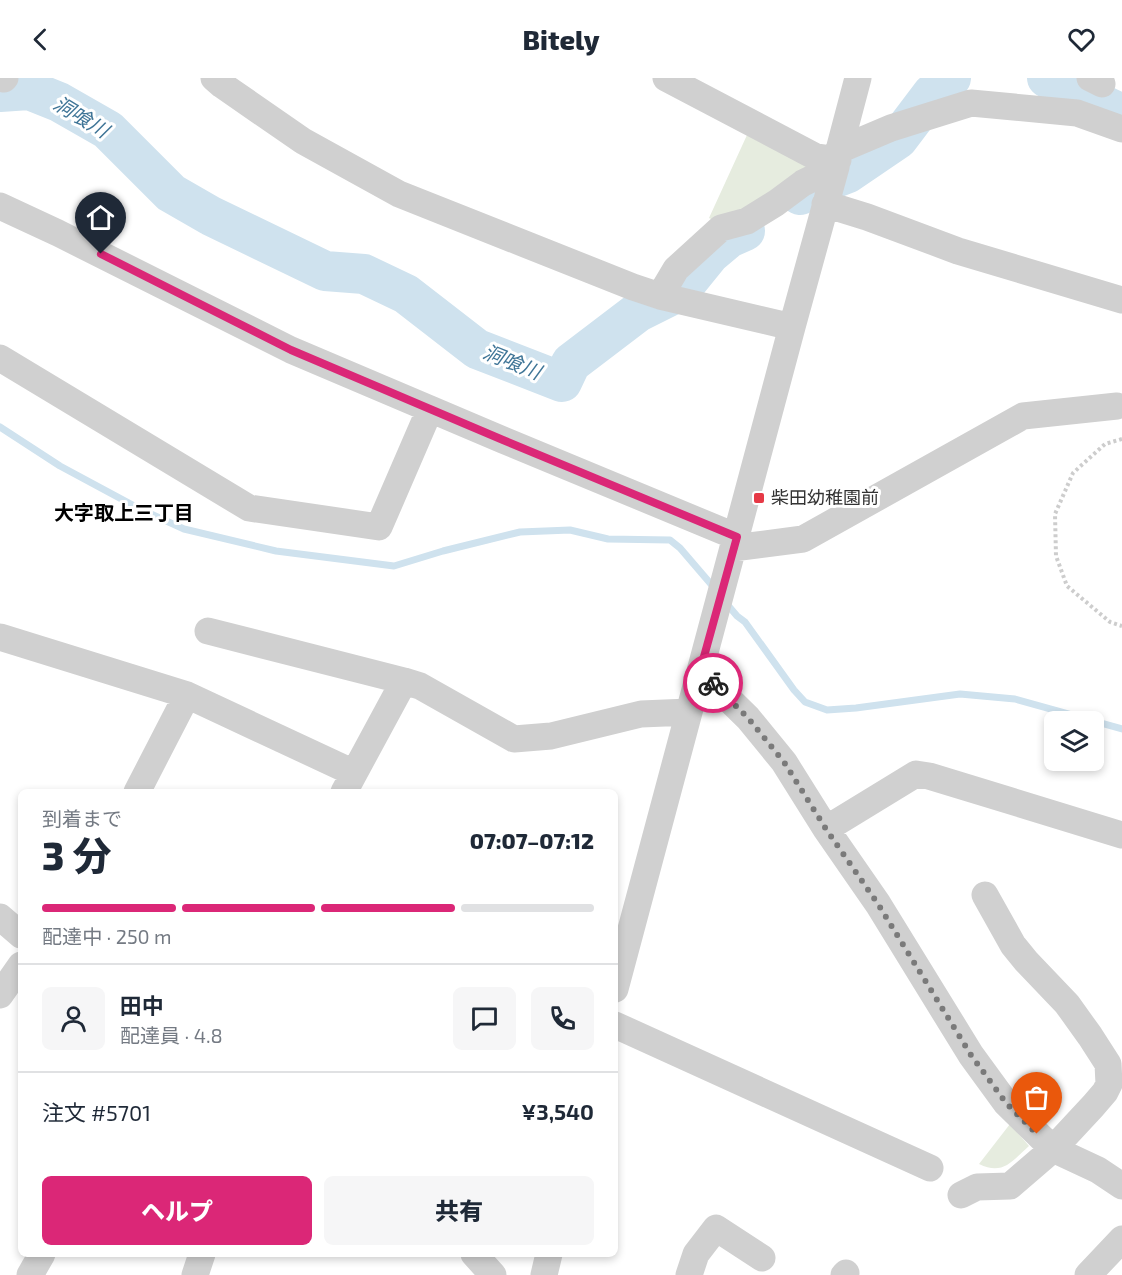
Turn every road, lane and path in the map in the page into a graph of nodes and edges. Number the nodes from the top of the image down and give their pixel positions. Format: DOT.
graph roads {
  1 [pos="214,78"];
  2 [pos="666,78"];
  3 [pos="858,78"];
  4 [pos="1122,129"];
  5 [pos="838,159"];
  6 [pos="825,204"];
  7 [pos="0,206"];
  8 [pos="660,296"];
  9 [pos="1122,300"];
  10 [pos="792,327"];
  11 [pos="0,358"];
  12 [pos="1117,406"];
  13 [pos="430,409"];
  14 [pos="1122,439"];
  15 [pos="735,543"];
  16 [pos="1122,626"];
  17 [pos="208,631"];
  18 [pos="0,637"];
  19 [pos="700,671"];
  20 [pos="404,681"];
  21 [pos="187,694"];
  22 [pos="689,712"];
  23 [pos="349,782"];
  24 [pos="139,789"];
  25 [pos="826,829"];
  26 [pos="1122,835"];
  27 [pos="985,895"];
  28 [pos="0,917"];
  29 [pos="18,932"];
  30 [pos="18,969"];
  31 [pos="618,978"];
  32 [pos="0,995"];
  33 [pos="618,1026"];
  34 [pos="1053,1149"];
  35 [pos="930,1168"];
  36 [pos="1122,1186"];
  37 [pos="961,1196"];
  38 [pos="1122,1239"];
  39 [pos="40,1257"];
  40 [pos="201,1257"];
  41 [pos="477,1257"];
  42 [pos="548,1257"];
  43 [pos="762,1258"];
  44 [pos="30,1275"];
  45 [pos="195,1275"];
  46 [pos="493,1275"];
  47 [pos="544,1275"];
  48 [pos="689,1275"];
  49 [pos="1088,1275"];
  1 -- 8 [label="street"];
  2 -- 5 [label="street"];
  3 -- 5 [label="street"];
  4 -- 5 [label="street"];
  5 -- 6 [label="street"];
  5 -- 8 [label="street"];
  6 -- 9 [label="street"];
  6 -- 10 [label="street"];
  7 -- 13 [label="street"];
  8 -- 10 [label="street"];
  10 -- 15 [label="street"];
  11 -- 13 [label="street"];
  12 -- 15 [label="street"];
  13 -- 15 [label="street"];
  14 -- 16 [label="path"];
  15 -- 19 [label="street"];
  17 -- 20 [label="street"];
  18 -- 21 [label="street"];
  19 -- 22 [label="street"];
  19 -- 25 [label="street"];
  20 -- 22 [label="street"];
  20 -- 23 [label="street"];
  21 -- 23 [label="street"];
  21 -- 24 [label="street"];
  22 -- 31 [label="street"];
  25 -- 26 [label="street"];
  25 -- 34 [label="street"];
  27 -- 34 [label="street"];
  28 -- 29 [label="street"];
  30 -- 32 [label="street"];
  33 -- 35 [label="street"];
  34 -- 36 [label="street"];
  34 -- 37 [label="street"];
  38 -- 49 [label="street"];
  39 -- 44 [label="street"];
  40 -- 45 [label="street"];
  41 -- 46 [label="street"];
  42 -- 47 [label="street"];
  43 -- 48 [label="street"];
}
